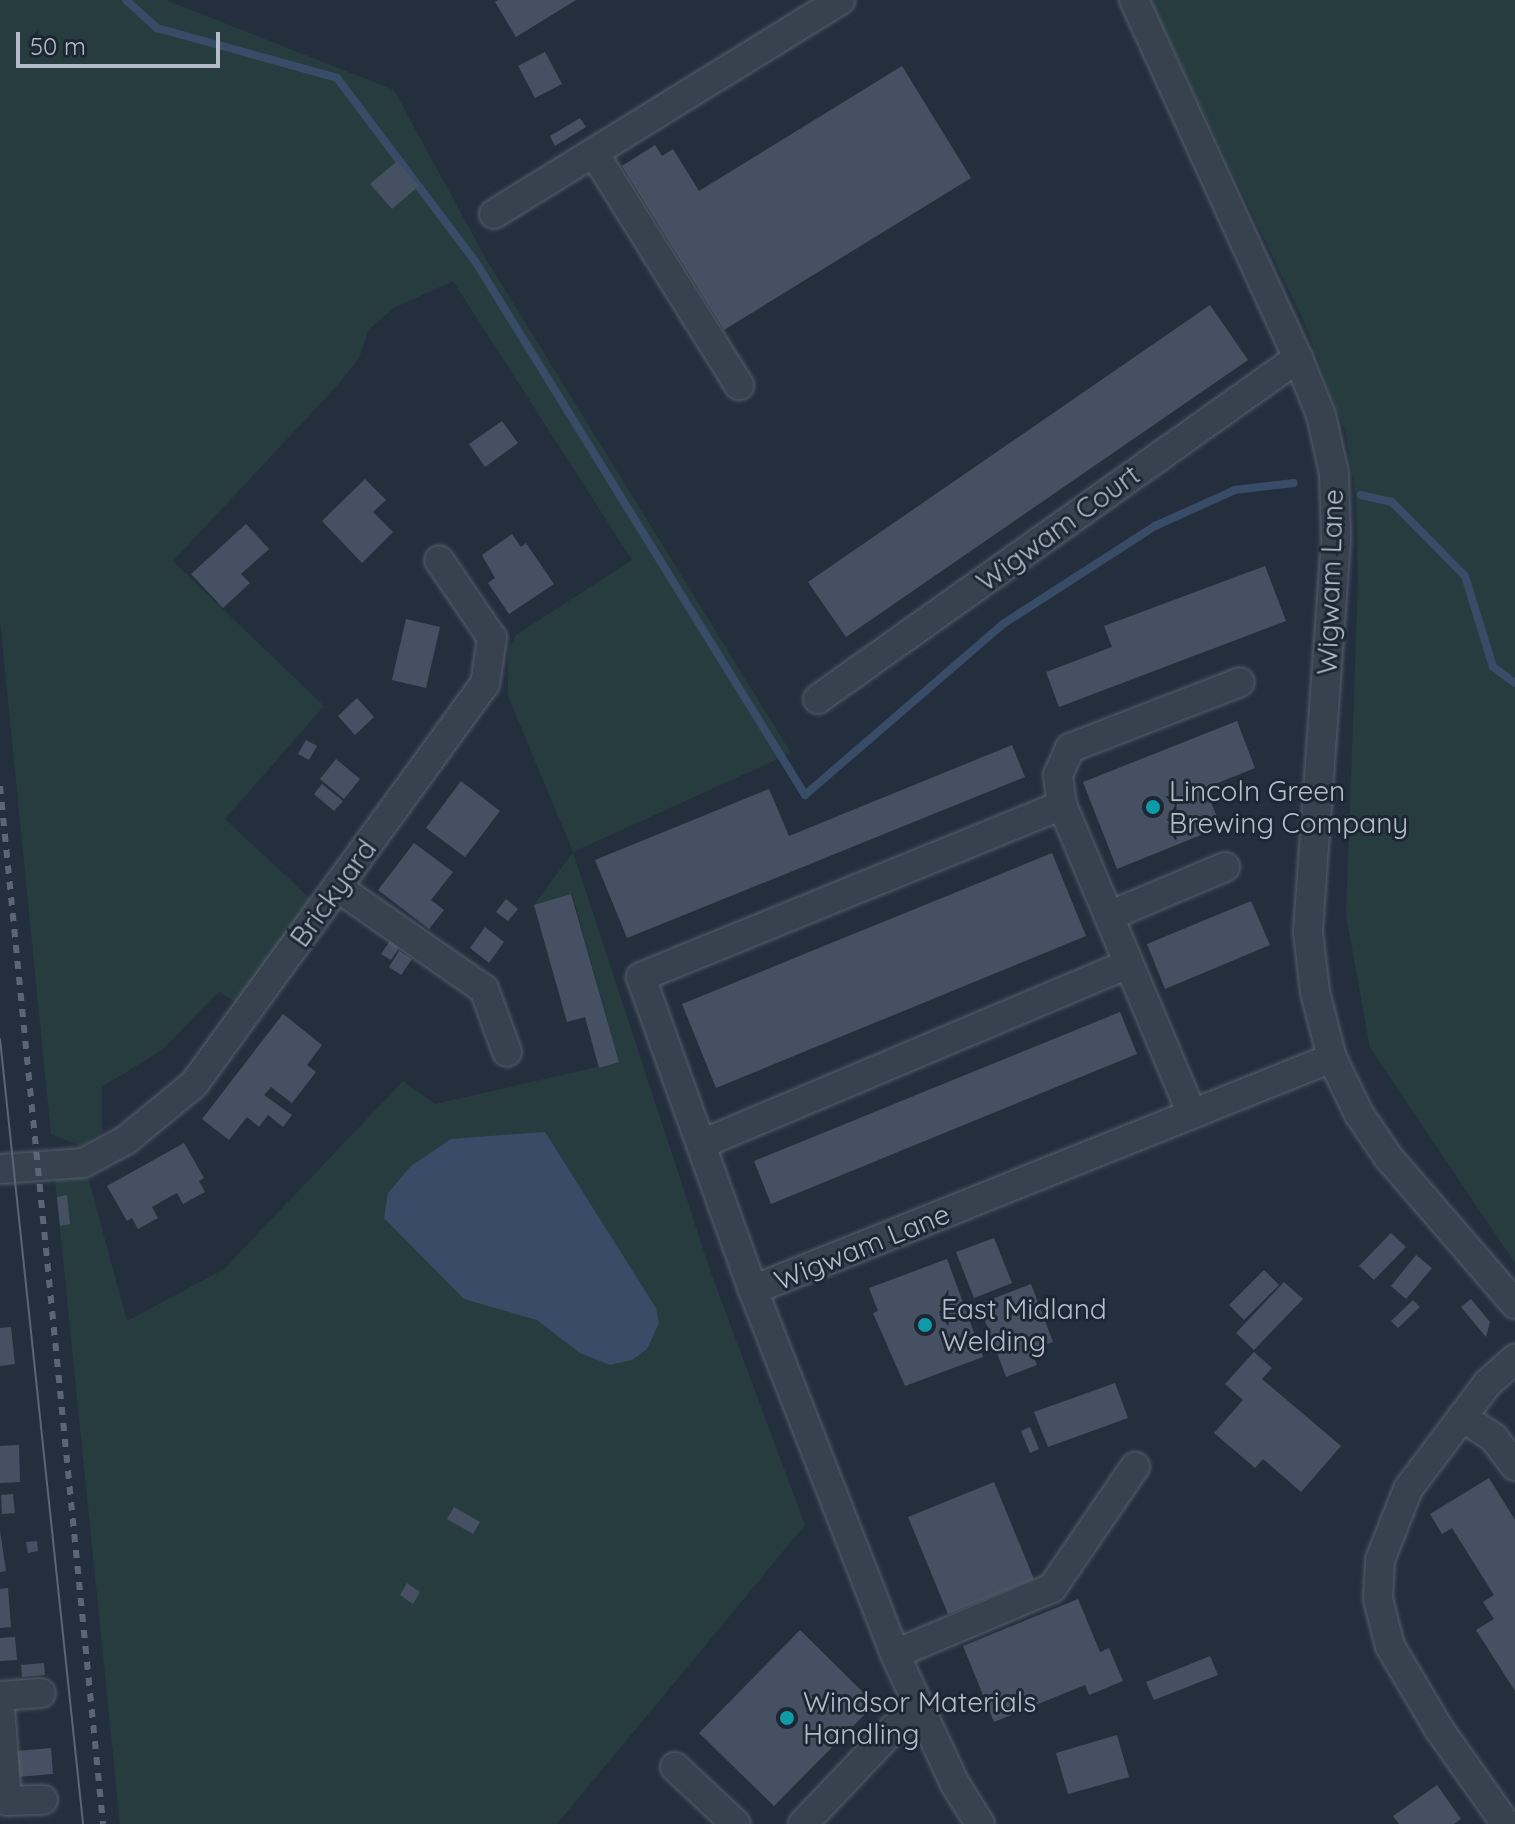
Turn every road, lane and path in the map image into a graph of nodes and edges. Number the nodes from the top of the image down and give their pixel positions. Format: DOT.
graph roads {
  1 [pos="840,0"];
  2 [pos="1134,0"];
  3 [pos="594,153"];
  4 [pos="494,214"];
  5 [pos="1298,358"];
  6 [pos="739,385"];
  7 [pos="439,560"];
  8 [pos="1240,682"];
  9 [pos="818,699"];
  10 [pos="1062,805"];
  11 [pos="1225,867"];
  12 [pos="337,887"];
  13 [pos="1109,916"];
  14 [pos="1129,964"];
  15 [pos="507,1052"];
  16 [pos="1332,1058"];
  17 [pos="1192,1114"];
  18 [pos="702,1144"];
  19 [pos="0,1169"];
  20 [pos="753,1290"];
  21 [pos="1515,1304"];
  22 [pos="1515,1359"];
  23 [pos="1462,1417"];
  24 [pos="1515,1466"];
  25 [pos="1135,1467"];
  26 [pos="895,1654"];
  27 [pos="41,1693"];
  28 [pos="0,1696"];
  29 [pos="0,1706"];
  30 [pos="922,1713"];
  31 [pos="1,1729"];
  32 [pos="675,1767"];
  33 [pos="43,1800"];
  34 [pos="736,1824"];
  35 [pos="803,1824"];
  36 [pos="980,1824"];
  37 [pos="1506,1824"];
  1 -- 3 [label="street"];
  2 -- 5 [label="street, Wigwam Lane"];
  3 -- 4 [label="street"];
  3 -- 6 [label="street"];
  5 -- 9 [label="street, Wigwam Court"];
  5 -- 16 [label="street, Wigwam Lane"];
  7 -- 12 [label="street, Brickyard"];
  8 -- 10 [label="street"];
  10 -- 13 [label="street"];
  10 -- 18 [label="street"];
  11 -- 13 [label="street"];
  12 -- 15 [label="street"];
  12 -- 19 [label="street, Brickyard"];
  13 -- 14 [label="street"];
  14 -- 17 [label="street"];
  14 -- 18 [label="street"];
  16 -- 17 [label="street, Wigwam Lane"];
  16 -- 21 [label="street, Wigwam Lane"];
  17 -- 20 [label="street, Wigwam Lane"];
  18 -- 20 [label="street"];
  20 -- 26 [label="street, Wigwam Lane"];
  22 -- 23 [label="street"];
  23 -- 24 [label="street"];
  23 -- 37 [label="street"];
  25 -- 26 [label="street"];
  26 -- 30 [label="street, Wigwam Lane"];
  27 -- 28 [label="street"];
  29 -- 31 [label="street"];
  30 -- 35 [label="street"];
  30 -- 36 [label="street, Wigwam Lane"];
  31 -- 33 [label="street"];
  32 -- 34 [label="street"];
}
